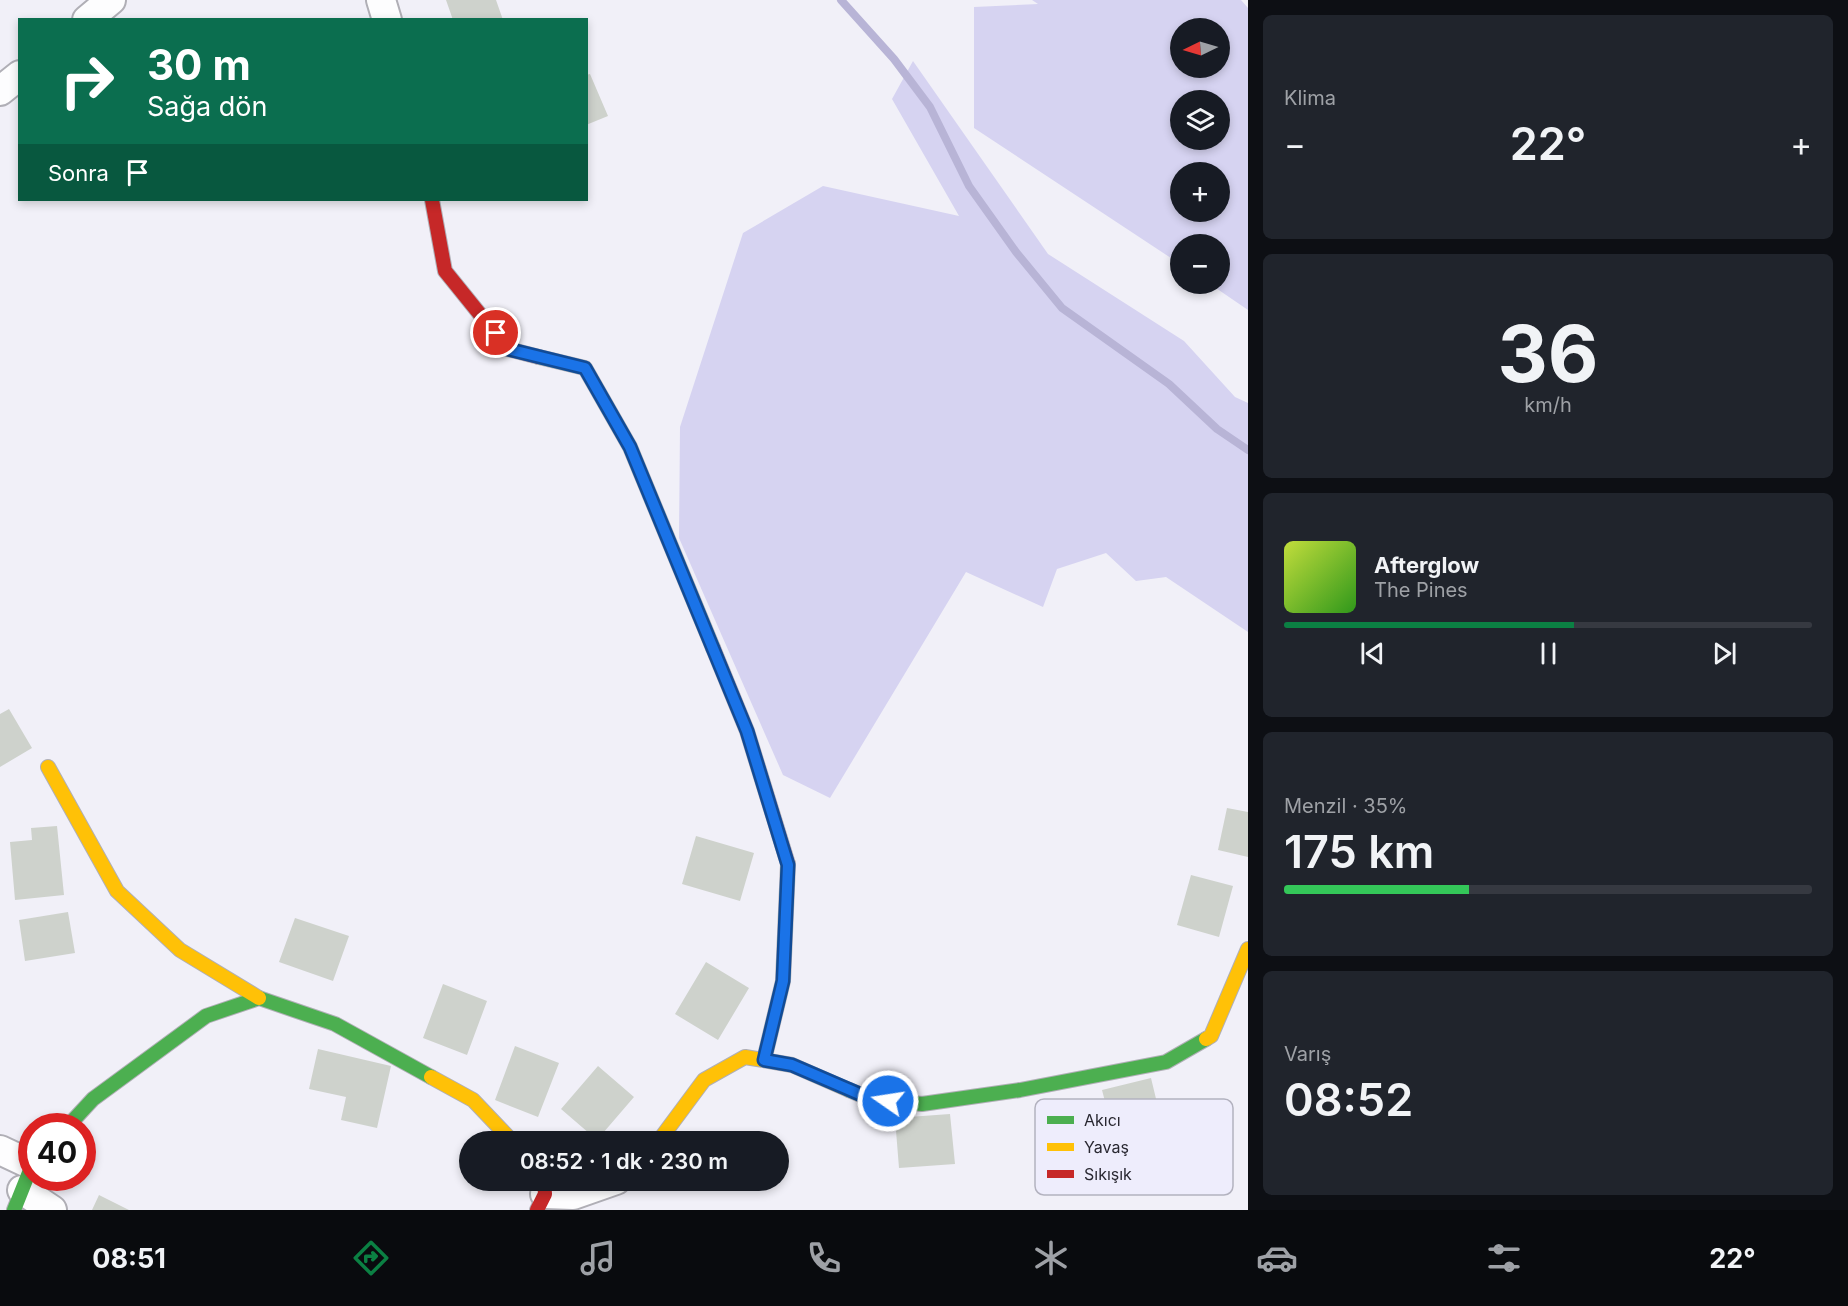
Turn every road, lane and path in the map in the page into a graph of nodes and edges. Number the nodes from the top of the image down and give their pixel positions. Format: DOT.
graph roads {
  1 [pos="111,0"];
  2 [pos="381,0"];
  3 [pos="89,18"];
  4 [pos="386,18"];
  5 [pos="18,77"];
  6 [pos="0,91"];
  7 [pos="432,201"];
  8 [pos="48,767"];
  9 [pos="1248,949"];
  10 [pos="259,998"];
  11 [pos="764,1060"];
  12 [pos="80,1113"];
  13 [pos="503,1131"];
  14 [pos="666,1131"];
  15 [pos="0,1150"];
  16 [pos="18,1174"];
  17 [pos="33,1191"];
  18 [pos="584,1191"];
  19 [pos="542,1195"];
  20 [pos="52,1210"];
  1 -- 3 [label="street"];
  2 -- 4 [label="street"];
  5 -- 6 [label="street"];
  7 -- 11 [label="street"];
  8 -- 10 [label="street"];
  9 -- 11 [label="street"];
  10 -- 12 [label="street"];
  10 -- 13 [label="street"];
  11 -- 14 [label="street"];
  15 -- 16 [label="street"];
  17 -- 20 [label="street"];
  18 -- 19 [label="street"];
}
